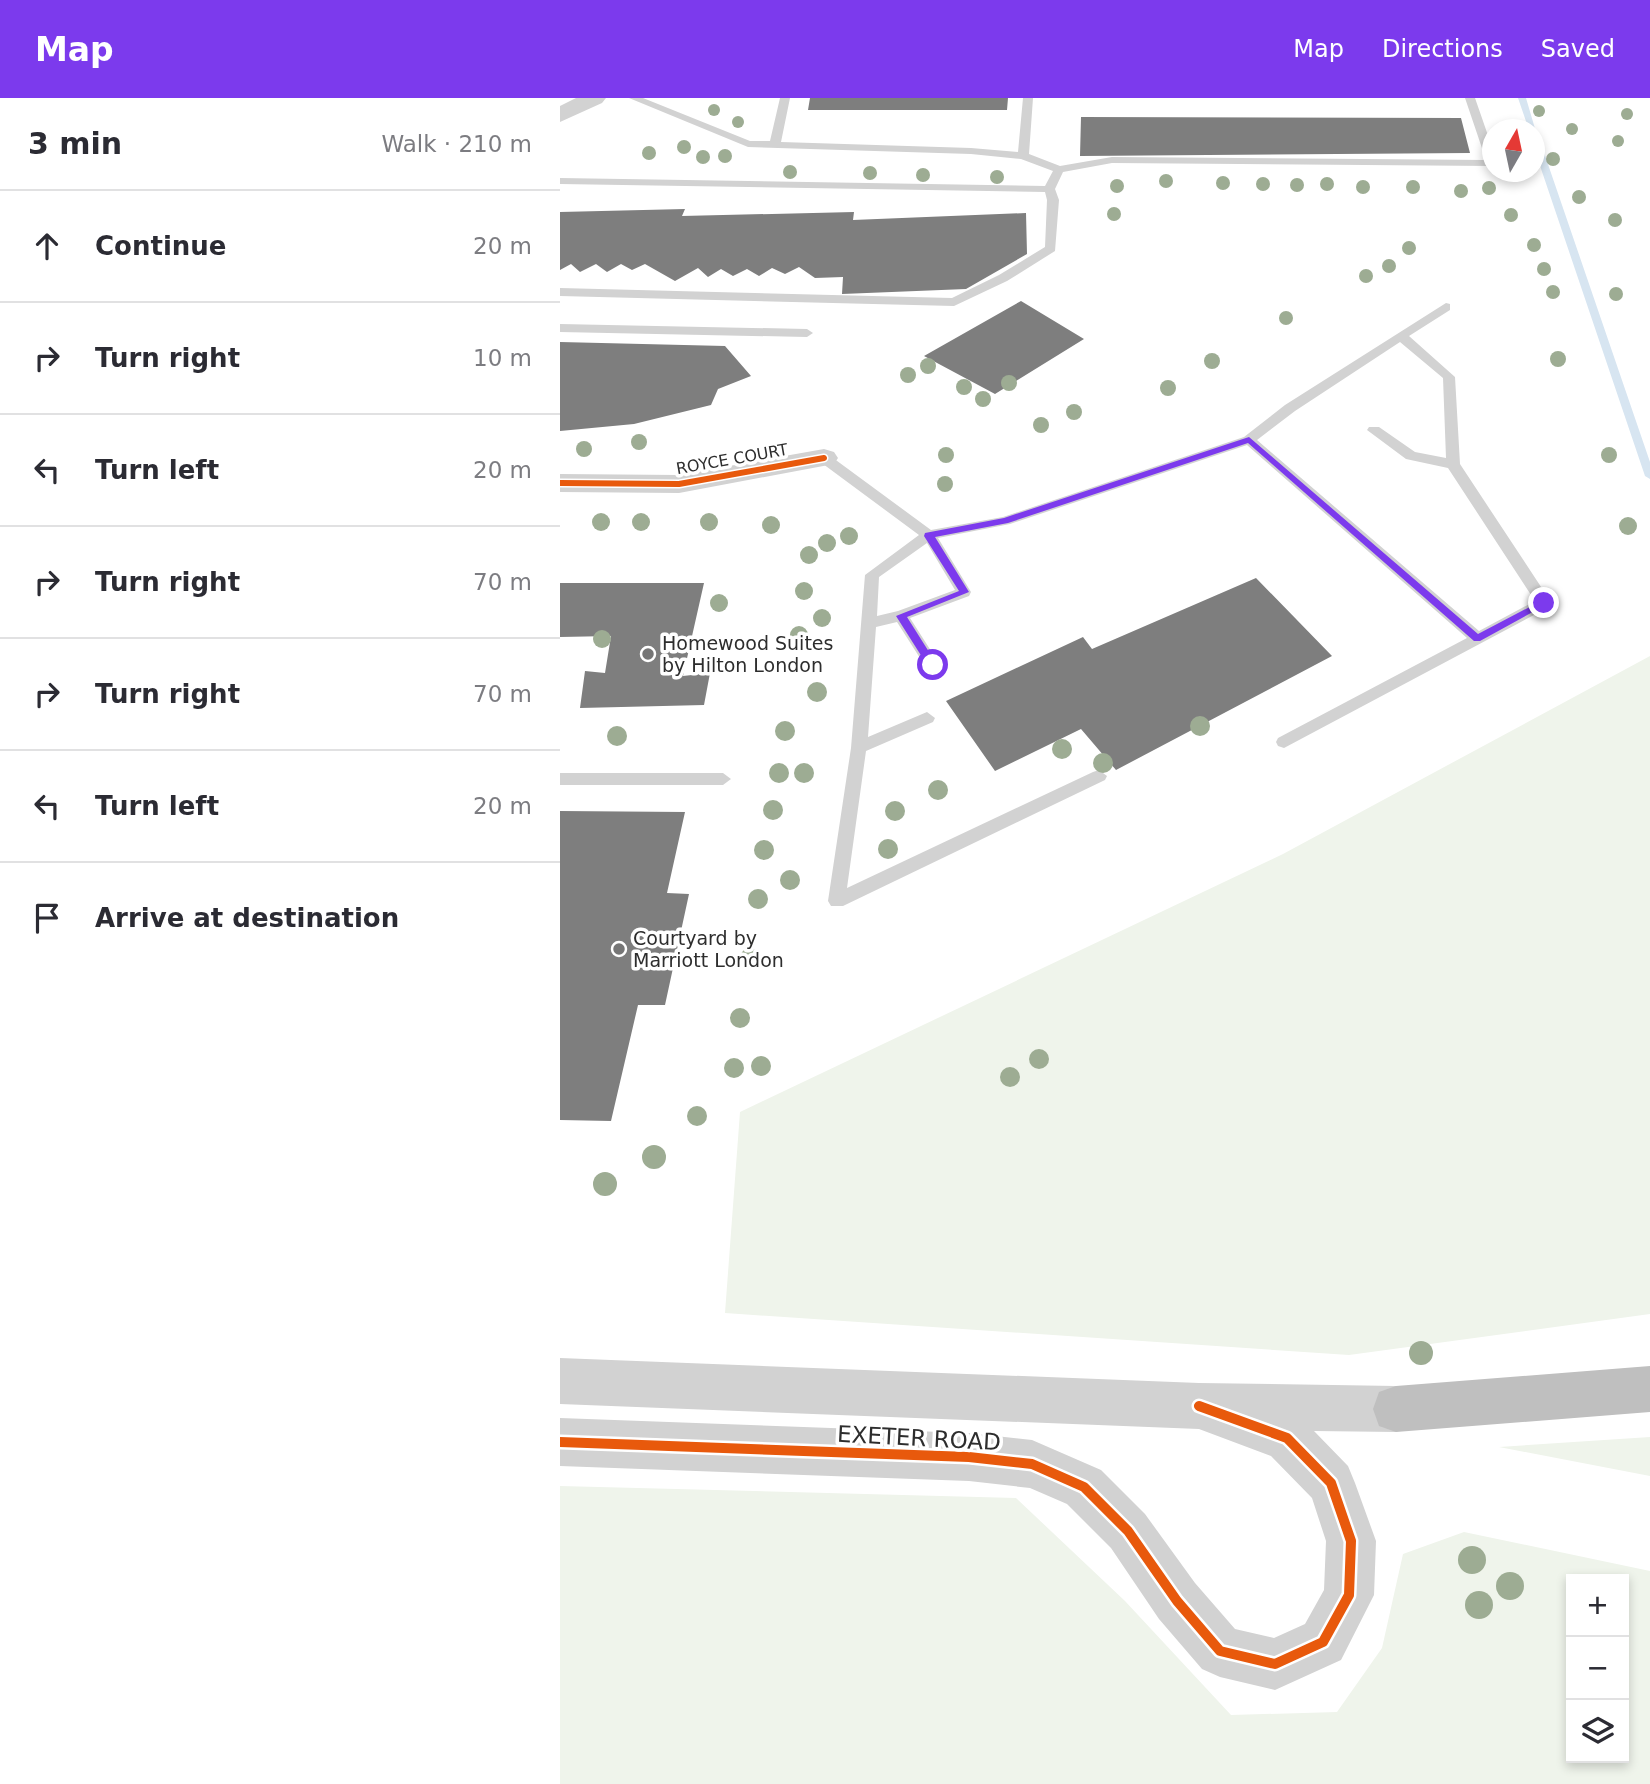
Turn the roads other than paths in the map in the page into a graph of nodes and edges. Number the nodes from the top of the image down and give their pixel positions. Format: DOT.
graph roads {
  1 [pos="594,98"];
  2 [pos="635,98"];
  3 [pos="785,98"];
  4 [pos="1028,98"];
  5 [pos="1469,98"];
  6 [pos="560,115"];
  7 [pos="1482,133"];
  8 [pos="775,145"];
  9 [pos="1023,156"];
  10 [pos="1482,162"];
  11 [pos="1059,169"];
  12 [pos="560,181"];
  13 [pos="1049,189"];
  14 [pos="560,292"];
  15 [pos="1447,307"];
  16 [pos="560,328"];
  17 [pos="807,333"];
  18 [pos="1401,336"];
  19 [pos="1374,430"];
  20 [pos="1249,440"];
  21 [pos="824,458"];
  22 [pos="1453,464"];
  23 [pos="560,483"];
  24 [pos="929,536"];
  25 [pos="901,616"];
  26 [pos="869,623"];
  27 [pos="1477,639"];
  28 [pos="933,665"];
  29 [pos="927,718"];
  30 [pos="1284,742"];
  31 [pos="859,748"];
  32 [pos="1099,776"];
  33 [pos="560,779"];
  34 [pos="723,779"];
  35 [pos="560,1381"];
  36 [pos="1650,1390"];
  37 [pos="1199,1406"];
  38 [pos="1396,1409"];
  39 [pos="560,1442"];
  1 -- 6 [label="street"];
  2 -- 8 [label="lane"];
  3 -- 8 [label="lane"];
  4 -- 9 [label="lane"];
  5 -- 7 [label="lane"];
  8 -- 9 [label="lane"];
  9 -- 11 [label="lane"];
  10 -- 11 [label="lane"];
  11 -- 13 [label="lane"];
  12 -- 13 [label="lane"];
  13 -- 14 [label="lane"];
  15 -- 18 [label="lane"];
  16 -- 17 [label="lane"];
  18 -- 20 [label="lane"];
  18 -- 22 [label="lane"];
  19 -- 22 [label="lane"];
  20 -- 24 [label="lane"];
  20 -- 27 [label="lane"];
  21 -- 23 [label="street, ROYCE COURT"];
  21 -- 24 [label="lane"];
  22 -- 27 [label="lane"];
  24 -- 25 [label="lane"];
  24 -- 26 [label="lane"];
  25 -- 26 [label="lane"];
  25 -- 28 [label="lane"];
  26 -- 31 [label="lane"];
  27 -- 30 [label="lane"];
  29 -- 31 [label="lane"];
  31 -- 32 [label="lane"];
  33 -- 34 [label="lane"];
  35 -- 37 [label="street, EXETER ROAD"];
  36 -- 38 [label="highway"];
  37 -- 38 [label="street, EXETER ROAD"];
  37 -- 39 [label="street, EXETER ROAD"];
}
